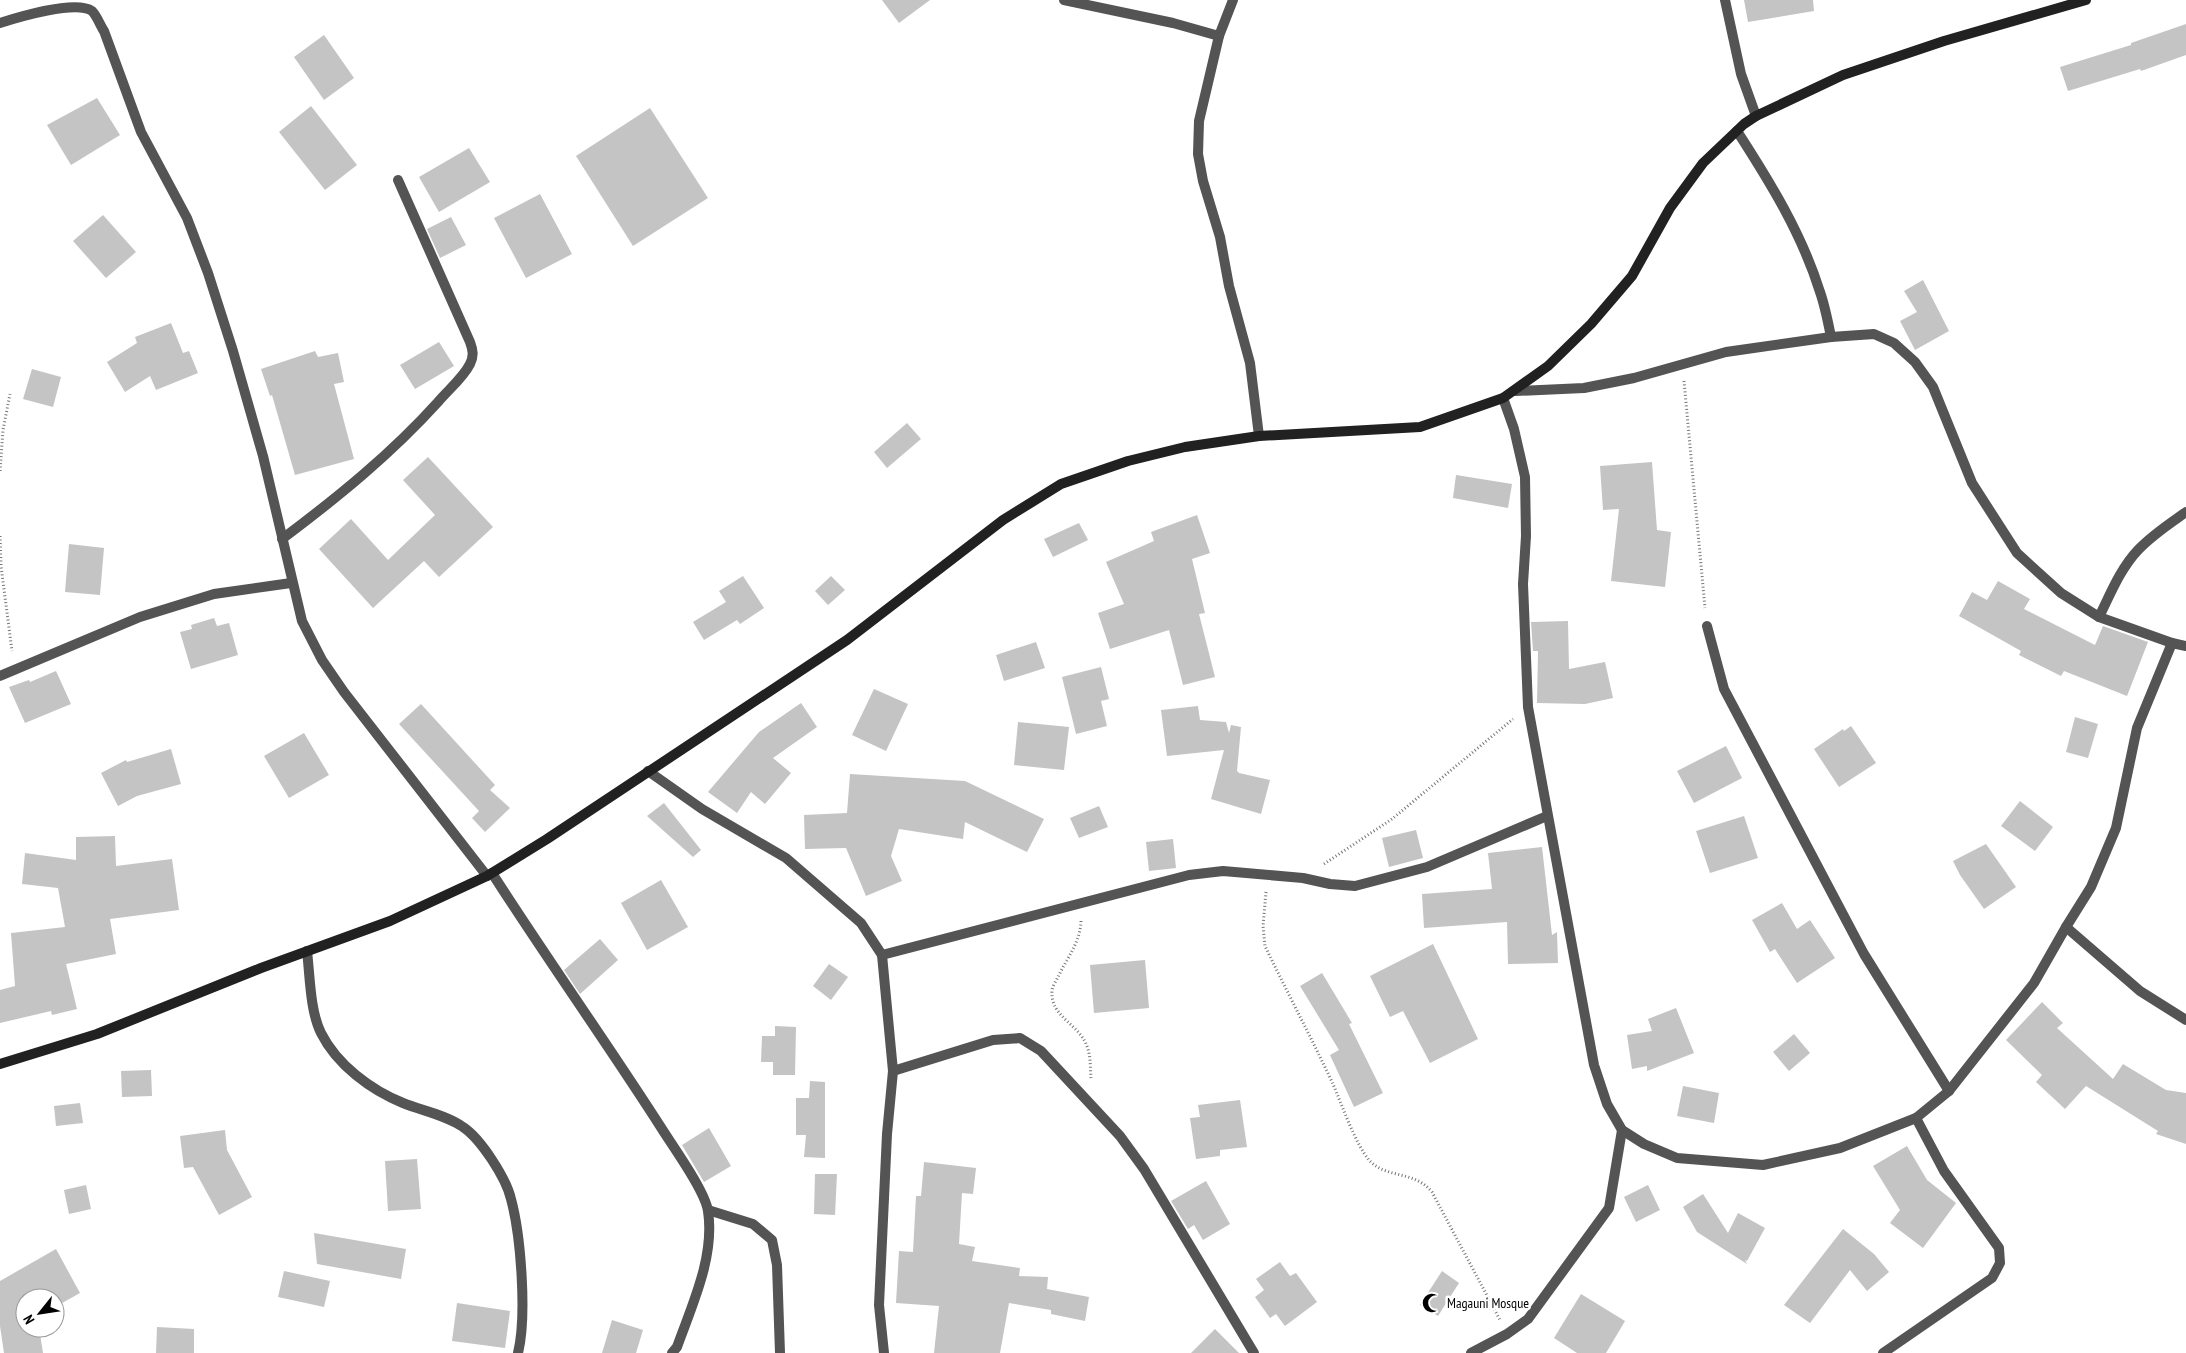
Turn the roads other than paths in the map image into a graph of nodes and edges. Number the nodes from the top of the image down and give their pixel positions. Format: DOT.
graph roads {
  1 [pos="1064,0"];
  2 [pos="1234,0"];
  3 [pos="1725,0"];
  4 [pos="2086,0"];
  5 [pos="87,4"];
  6 [pos="0,22"];
  7 [pos="1219,36"];
  8 [pos="1756,116"];
  9 [pos="1738,132"];
  10 [pos="398,180"];
  11 [pos="1831,337"];
  12 [pos="1516,390"];
  13 [pos="1503,398"];
  14 [pos="1258,436"];
  15 [pos="2186,512"];
  16 [pos="282,539"];
  17 [pos="291,583"];
  18 [pos="2099,617"];
  19 [pos="1707,626"];
  20 [pos="2172,643"];
  21 [pos="2186,646"];
  22 [pos="0,676"];
  23 [pos="648,771"];
  24 [pos="1547,816"];
  25 [pos="489,875"];
  26 [pos="2066,927"];
  27 [pos="308,951"];
  28 [pos="882,955"];
  29 [pos="2186,1020"];
  30 [pos="0,1064"];
  31 [pos="893,1070"];
  32 [pos="1949,1090"];
  33 [pos="1916,1118"];
  34 [pos="1622,1130"];
  35 [pos="708,1210"];
  36 [pos="519,1353"];
  37 [pos="672,1353"];
  38 [pos="780,1353"];
  39 [pos="884,1353"];
  40 [pos="1254,1353"];
  41 [pos="1471,1353"];
  42 [pos="1883,1353"];
  1 -- 7 [label="street"];
  2 -- 7 [label="street"];
  3 -- 8 [label="street"];
  4 -- 8 [label="street"];
  5 -- 6 [label="street"];
  5 -- 16 [label="street"];
  7 -- 14 [label="street"];
  8 -- 9 [label="street"];
  9 -- 11 [label="street"];
  9 -- 12 [label="street"];
  10 -- 16 [label="street"];
  11 -- 12 [label="street"];
  11 -- 18 [label="street"];
  12 -- 13 [label="street"];
  13 -- 14 [label="street"];
  13 -- 24 [label="street"];
  14 -- 23 [label="street"];
  15 -- 18 [label="street"];
  16 -- 17 [label="street"];
  17 -- 22 [label="street"];
  17 -- 25 [label="street"];
  18 -- 20 [label="street"];
  19 -- 32 [label="street"];
  20 -- 21 [label="street"];
  20 -- 26 [label="street"];
  23 -- 25 [label="street"];
  23 -- 28 [label="street"];
  24 -- 28 [label="street"];
  24 -- 34 [label="street"];
  25 -- 27 [label="street"];
  25 -- 35 [label="street"];
  26 -- 29 [label="street"];
  26 -- 32 [label="street"];
  27 -- 30 [label="street"];
  27 -- 36 [label="street"];
  28 -- 31 [label="street"];
  31 -- 39 [label="street"];
  31 -- 40 [label="street"];
  32 -- 33 [label="street"];
  33 -- 34 [label="street"];
  33 -- 42 [label="street"];
  34 -- 41 [label="street"];
  35 -- 37 [label="street"];
  35 -- 38 [label="street"];
}
